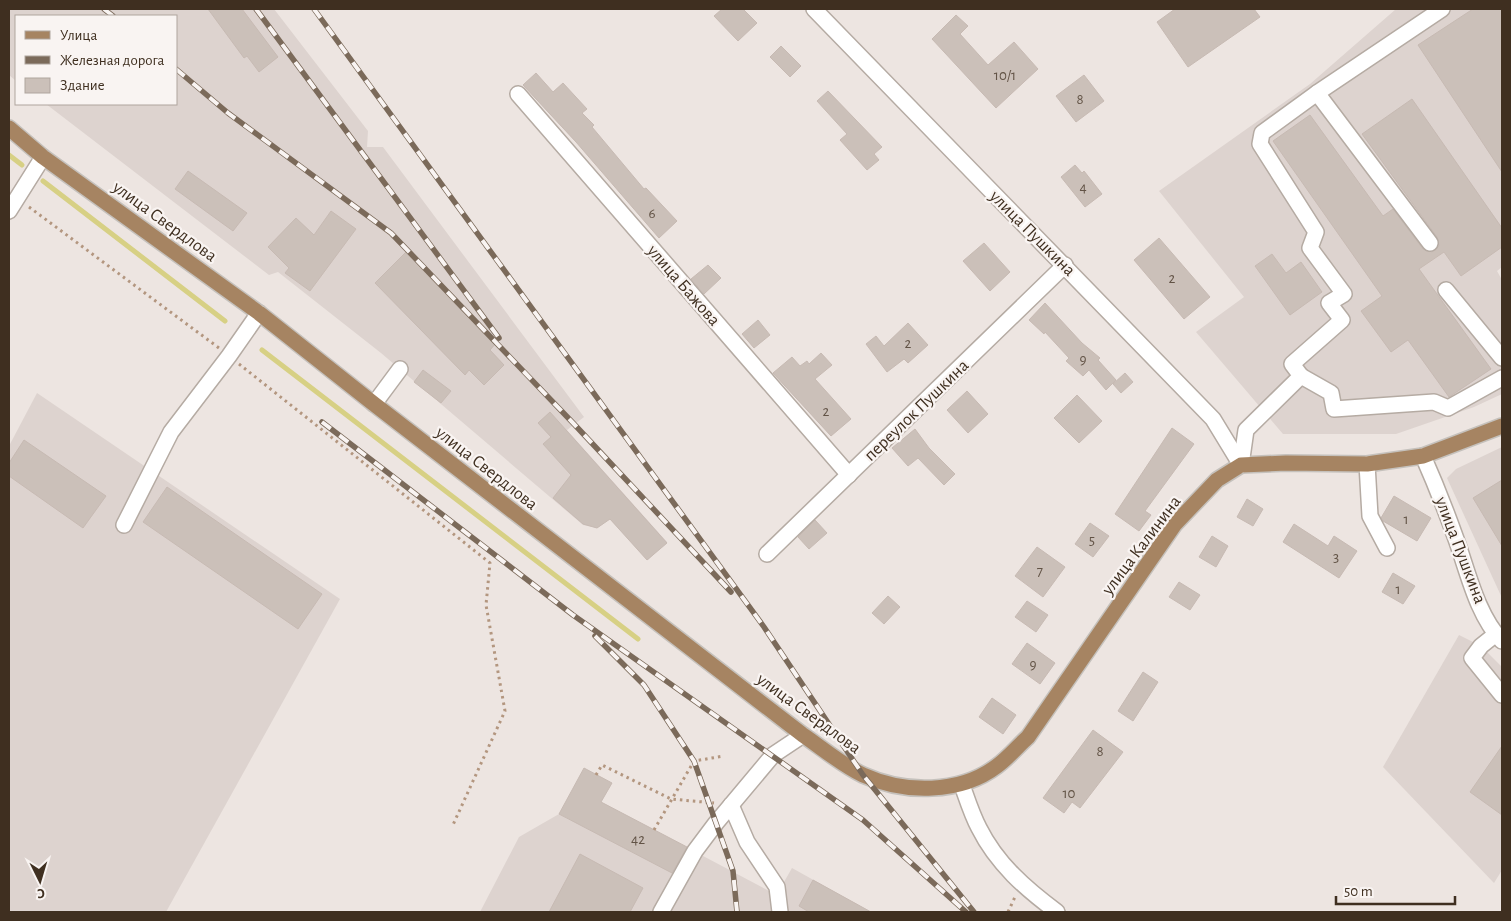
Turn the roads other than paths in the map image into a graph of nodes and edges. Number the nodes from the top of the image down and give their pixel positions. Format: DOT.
graph roads {
  1 [pos="814,9"];
  2 [pos="1442,9"];
  3 [pos="1317,93"];
  4 [pos="518,94"];
  5 [pos="9,128"];
  6 [pos="44,157"];
  7 [pos="9,211"];
  8 [pos="1430,243"];
  9 [pos="1065,265"];
  10 [pos="1446,290"];
  11 [pos="259,313"];
  12 [pos="1502,358"];
  13 [pos="400,369"];
  14 [pos="1301,376"];
  15 [pos="1502,378"];
  16 [pos="374,404"];
  17 [pos="1502,426"];
  18 [pos="1423,456"];
  19 [pos="1367,464"];
  20 [pos="1241,465"];
  21 [pos="849,475"];
  22 [pos="124,525"];
  23 [pos="1387,548"];
  24 [pos="767,554"];
  25 [pos="1499,638"];
  26 [pos="1502,695"];
  27 [pos="803,735"];
  28 [pos="962,785"];
  29 [pos="731,805"];
  30 [pos="661,912"];
  31 [pos="780,912"];
  32 [pos="1057,912"];
  1 -- 9 [label="street, улица Пушкина"];
  2 -- 3 [label="street"];
  3 -- 8 [label="street"];
  3 -- 14 [label="street"];
  4 -- 21 [label="street, улица Бажова"];
  5 -- 6 [label="main road, улица Свердлова"];
  6 -- 7 [label="street"];
  6 -- 11 [label="main road, улица Свердлова"];
  9 -- 20 [label="street, улица Пушкина"];
  9 -- 21 [label="street, переулок Пушкина"];
  10 -- 12 [label="street"];
  11 -- 16 [label="main road, улица Свердлова"];
  11 -- 22 [label="street"];
  13 -- 16 [label="street"];
  14 -- 15 [label="street"];
  14 -- 20 [label="street"];
  16 -- 27 [label="main road, улица Свердлова"];
  17 -- 18 [label="main road, улица Калинина"];
  18 -- 19 [label="main road, улица Калинина"];
  18 -- 25 [label="street, улица Пушкина"];
  19 -- 20 [label="main road, улица Калинина"];
  19 -- 23 [label="street"];
  20 -- 28 [label="main road, улица Калинина"];
  21 -- 24 [label="street, переулок Пушкина"];
  25 -- 26 [label="street"];
  27 -- 28 [label="main road, улица Свердлова"];
  27 -- 29 [label="street"];
  28 -- 32 [label="street"];
  29 -- 30 [label="street"];
  29 -- 31 [label="street"];
}
